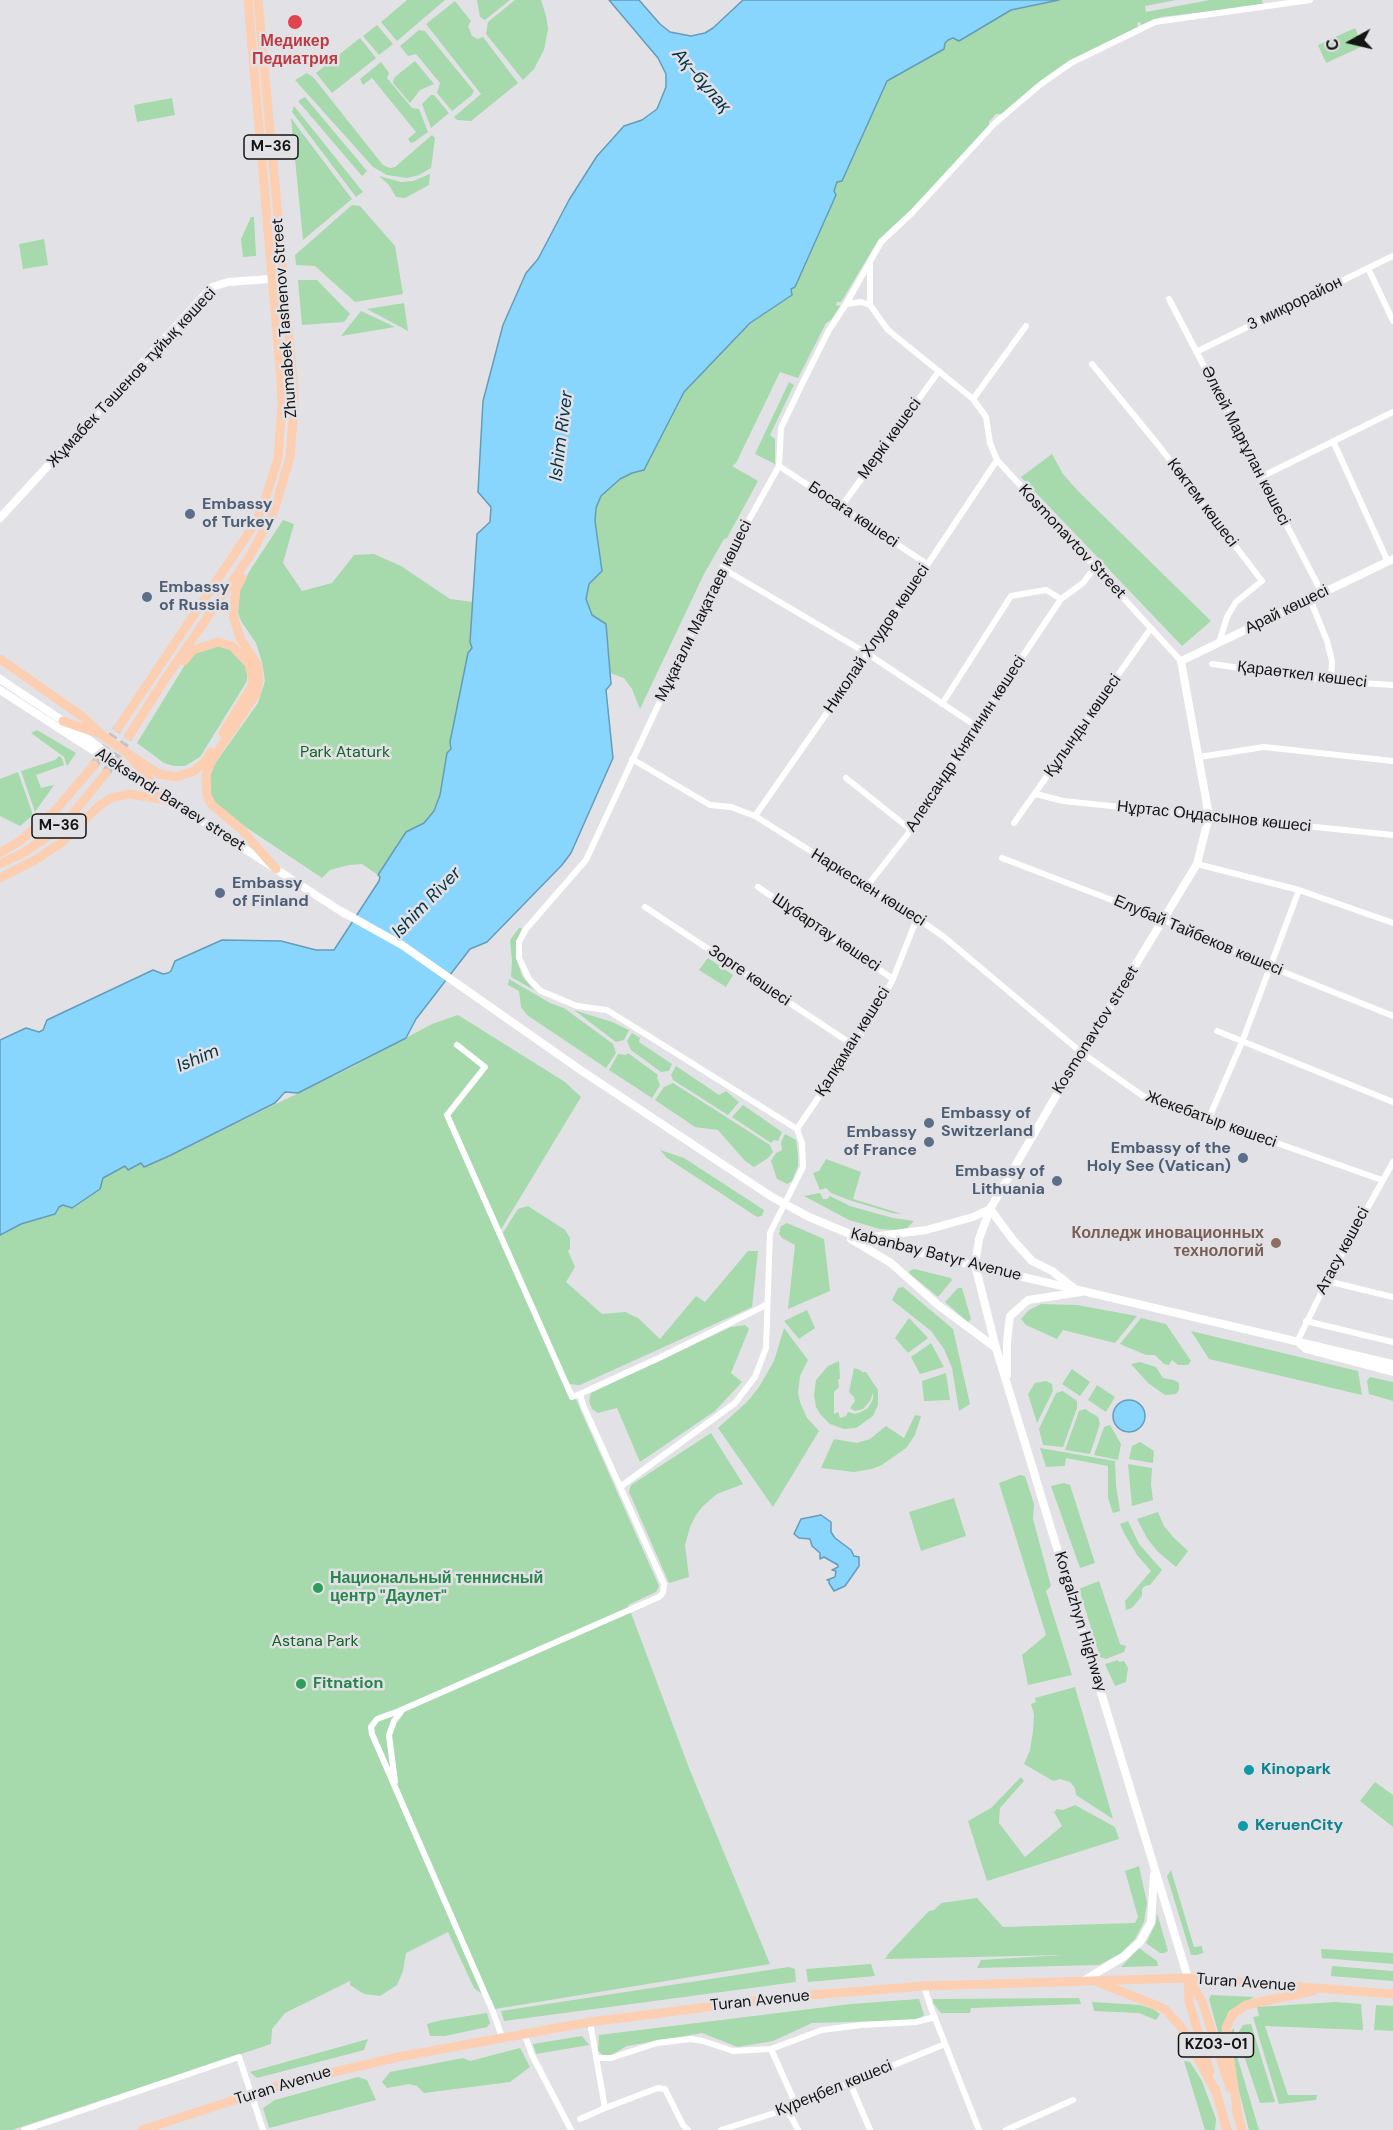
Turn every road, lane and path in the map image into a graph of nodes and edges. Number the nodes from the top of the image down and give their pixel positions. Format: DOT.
graph roads {
  1 [pos="248,0"];
  2 [pos="258,0"];
  3 [pos="1310,0"];
  4 [pos="872,255"];
  5 [pos="1393,256"];
  6 [pos="1368,268"];
  7 [pos="272,278"];
  8 [pos="283,278"];
  9 [pos="1169,299"];
  10 [pos="846,304"];
  11 [pos="870,305"];
  12 [pos="1393,321"];
  13 [pos="1026,326"];
  14 [pos="1196,352"];
  15 [pos="1092,364"];
  16 [pos="939,371"];
  17 [pos="973,399"];
  18 [pos="1393,412"];
  19 [pos="1333,441"];
  20 [pos="997,460"];
  21 [pos="779,466"];
  22 [pos="1261,477"];
  23 [pos="841,507"];
  24 [pos="274,512"];
  25 [pos="0,518"];
  26 [pos="1390,560"];
  27 [pos="927,564"];
  28 [pos="1095,567"];
  29 [pos="722,568"];
  30 [pos="1322,593"];
  31 [pos="1061,599"];
  32 [pos="1310,599"];
  33 [pos="1151,628"];
  34 [pos="1219,643"];
  35 [pos="868,654"];
  36 [pos="0,659"];
  37 [pos="1181,661"];
  38 [pos="1212,664"];
  39 [pos="0,679"];
  40 [pos="1331,681"];
  41 [pos="164,682"];
  42 [pos="1393,685"];
  43 [pos="0,690"];
  44 [pos="942,704"];
  45 [pos="63,721"];
  46 [pos="976,726"];
  47 [pos="118,728"];
  48 [pos="102,735"];
  49 [pos="129,736"];
  50 [pos="127,753"];
  51 [pos="1199,757"];
  52 [pos="632,759"];
  53 [pos="1393,761"];
  54 [pos="94,765"];
  55 [pos="106,773"];
  56 [pos="846,778"];
  57 [pos="162,794"];
  58 [pos="1036,794"];
  59 [pos="173,801"];
  60 [pos="755,816"];
  61 [pos="1209,816"];
  62 [pos="1014,822"];
  63 [pos="911,830"];
  64 [pos="1393,835"];
  65 [pos="0,853"];
  66 [pos="1002,858"];
  67 [pos="0,864"];
  68 [pos="1197,864"];
  69 [pos="276,869"];
  70 [pos="0,878"];
  71 [pos="867,886"];
  72 [pos="758,887"];
  73 [pos="1299,890"];
  74 [pos="645,907"];
  75 [pos="917,918"];
  76 [pos="1164,920"];
  77 [pos="1393,923"];
  78 [pos="1271,967"];
  79 [pos="893,979"];
  80 [pos="459,986"];
  81 [pos="1393,1016"];
  82 [pos="1217,1031"];
  83 [pos="1242,1042"];
  84 [pos="457,1045"];
  85 [pos="853,1045"];
  86 [pos="1082,1053"];
  87 [pos="1393,1102"];
  88 [pos="1208,1120"];
  89 [pos="797,1129"];
  90 [pos="1393,1162"];
  91 [pos="1382,1180"];
  92 [pos="785,1204"];
  93 [pos="990,1209"];
  94 [pos="830,1226"];
  95 [pos="862,1239"];
  96 [pos="975,1265"];
  97 [pos="1327,1281"];
  98 [pos="1080,1291"];
  99 [pos="1393,1297"];
  100 [pos="766,1305"];
  101 [pos="1306,1321"];
  102 [pos="1297,1342"];
  103 [pos="1393,1342"];
  104 [pos="996,1348"];
  105 [pos="1393,1364"];
  106 [pos="1393,1372"];
  107 [pos="1007,1385"];
  108 [pos="580,1394"];
  109 [pos="620,1486"];
  110 [pos="406,1708"];
  111 [pos="395,1788"];
  112 [pos="1154,1865"];
  113 [pos="1188,1978"];
  114 [pos="1083,1981"];
  115 [pos="1095,1981"];
  116 [pos="924,1986"];
  117 [pos="1325,1989"];
  118 [pos="1393,1994"];
  119 [pos="935,2017"];
  120 [pos="590,2022"];
  121 [pos="524,2033"];
  122 [pos="502,2037"];
  123 [pos="945,2044"];
  124 [pos="771,2049"];
  125 [pos="598,2058"];
  126 [pos="850,2083"];
  127 [pos="1216,2092"];
  128 [pos="252,2095"];
  129 [pos="1073,2100"];
  130 [pos="796,2105"];
  131 [pos="605,2108"];
  132 [pos="787,2109"];
  133 [pos="1238,2114"];
  134 [pos="580,2119"];
  135 [pos="24,2130"];
  136 [pos="142,2130"];
  137 [pos="262,2130"];
  138 [pos="571,2130"];
  139 [pos="688,2130"];
  140 [pos="721,2130"];
  141 [pos="798,2130"];
  142 [pos="870,2130"];
  143 [pos="979,2130"];
  144 [pos="1006,2130"];
  145 [pos="1227,2130"];
  146 [pos="1242,2130"];
  1 -- 7 [label="main road, Zhumabek Tashenov Street / M-36"];
  2 -- 8 [label="main road, Zhumabek Tashenov Street / M-36"];
  3 -- 4 [label="street"];
  4 -- 10 [label="street"];
  4 -- 11 [label="street"];
  5 -- 6 [label="street, 3 микрорайон"];
  6 -- 12 [label="street"];
  6 -- 14 [label="street, 3 микрорайон"];
  7 -- 8 [label="street, Жұмабек Тәшенов тұйық көшесі"];
  7 -- 25 [label="street, Жұмабек Тәшенов тұйық көшесі"];
  7 -- 47 [label="main road, Zhumabek Tashenov Street / M-36"];
  8 -- 24 [label="main road, Zhumabek Tashenov Street / M-36"];
  9 -- 14 [label="street, Әлкей Марғұлан көшесі"];
  10 -- 11 [label="street"];
  10 -- 21 [label="street"];
  11 -- 16 [label="street, Kosmonavtov Street"];
  13 -- 17 [label="street"];
  14 -- 22 [label="street, Әлкей Марғұлан көшесі"];
  15 -- 34 [label="street, Көктем көшесі"];
  16 -- 17 [label="street, Kosmonavtov Street"];
  16 -- 23 [label="street, Меркі көшесі"];
  17 -- 20 [label="street, Kosmonavtov Street"];
  18 -- 19 [label="street"];
  19 -- 22 [label="street"];
  19 -- 26 [label="street"];
  20 -- 27 [label="street, Николай Хлудов көшесі"];
  20 -- 28 [label="street, Kosmonavtov Street"];
  21 -- 23 [label="street, Босаға көшесі"];
  21 -- 29 [label="street, Мұқағали Мақатаев көшесі"];
  22 -- 30 [label="street, Әлкей Марғұлан көшесі"];
  23 -- 27 [label="street, Босаға көшесі"];
  24 -- 41 [label="main road, Zhumabek Tashenov Street / M-36"];
  24 -- 69 [label="main road"];
  26 -- 30 [label="street, Арай көшесі"];
  27 -- 35 [label="street, Николай Хлудов көшесі"];
  28 -- 31 [label="street, Александр Княгинин көшесі"];
  28 -- 33 [label="street, Kosmonavtov Street"];
  29 -- 35 [label="street"];
  29 -- 52 [label="street, Мұқағали Мақатаев көшесі"];
  30 -- 32 [label="street, Арай көшесі"];
  31 -- 44 [label="street"];
  31 -- 46 [label="street, Александр Княгинин көшесі"];
  32 -- 34 [label="street, Арай көшесі"];
  32 -- 40 [label="street"];
  33 -- 37 [label="street, Kosmonavtov Street"];
  33 -- 58 [label="street, Құлынды көшесі"];
  34 -- 37 [label="street, Арай көшесі"];
  35 -- 44 [label="street"];
  35 -- 60 [label="street, Николай Хлудов көшесі"];
  36 -- 48 [label="main road"];
  37 -- 51 [label="street"];
  38 -- 40 [label="street, Қараөткел көшесі"];
  39 -- 45 [label="main road"];
  40 -- 42 [label="street, Қараөткел көшесі"];
  41 -- 49 [label="main road, Zhumabek Tashenov Street / M-36"];
  41 -- 50 [label="main road"];
  43 -- 57 [label="main road, Aleksandr Baraev street"];
  44 -- 46 [label="street"];
  45 -- 48 [label="main road"];
  45 -- 57 [label="main road"];
  46 -- 63 [label="street, Александр Княгинин көшесі"];
  48 -- 50 [label="main road"];
  50 -- 57 [label="main road"];
  51 -- 53 [label="street"];
  51 -- 61 [label="street"];
  52 -- 60 [label="street, Наркескен көшесі"];
  52 -- 89 [label="street, Мұқағали Мақатаев көшесі"];
  54 -- 65 [label="main road, M-36"];
  55 -- 67 [label="main road, M-36"];
  56 -- 63 [label="street"];
  57 -- 59 [label="main road, Aleksandr Baraev street"];
  58 -- 61 [label="street, Нұртас Оңдасынов көшесі"];
  58 -- 62 [label="street, Құлынды көшесі"];
  59 -- 69 [label="main road, Aleksandr Baraev street"];
  59 -- 70 [label="main road"];
  60 -- 71 [label="street, Наркескен көшесі"];
  61 -- 64 [label="street, Нұртас Оңдасынов көшесі"];
  61 -- 68 [label="street"];
  63 -- 71 [label="street, Александр Княгинин көшесі"];
  66 -- 76 [label="street, Елубай Тайбеков көшесі"];
  68 -- 73 [label="street"];
  68 -- 76 [label="street, Kosmonavtov street"];
  69 -- 80 [label="main road, Aleksandr Baraev street"];
  71 -- 75 [label="street, Наркескен көшесі"];
  72 -- 79 [label="street, Шұбартау көшесі"];
  73 -- 77 [label="street"];
  73 -- 78 [label="street"];
  74 -- 85 [label="street, Зорге көшесі"];
  75 -- 79 [label="street, Қалқаман көшесі"];
  75 -- 86 [label="street, Наркескен көшесі"];
  76 -- 78 [label="street, Елубай Тайбеков көшесі"];
  76 -- 86 [label="street, Kosmonavtov street"];
  78 -- 81 [label="street, Елубай Тайбеков көшесі"];
  78 -- 83 [label="street"];
  79 -- 85 [label="street, Қалқаман көшесі"];
  80 -- 92 [label="main road, Kabanbay Batyr Avenue"];
  82 -- 83 [label="street"];
  83 -- 87 [label="street"];
  83 -- 88 [label="street"];
  84 -- 108 [label="street"];
  85 -- 89 [label="street, Қалқаман көшесі"];
  86 -- 88 [label="street, Жекебатыр көшесі"];
  86 -- 93 [label="street, Kosmonavtov street"];
  88 -- 91 [label="street, Жекебатыр көшесі"];
  89 -- 92 [label="street"];
  90 -- 91 [label="street, Атасу көшесі"];
  91 -- 97 [label="street, Атасу көшесі"];
  92 -- 94 [label="main road, Kabanbay Batyr Avenue"];
  92 -- 100 [label="street"];
  93 -- 95 [label="street"];
  93 -- 96 [label="street, Kosmonavtov street"];
  93 -- 98 [label="street"];
  94 -- 95 [label="main road, Kabanbay Batyr Avenue"];
  94 -- 104 [label="main road"];
  95 -- 96 [label="main road, Kabanbay Batyr Avenue"];
  96 -- 98 [label="main road, Kabanbay Batyr Avenue"];
  96 -- 104 [label="main road, Korgalzhyn Highway / KZ03-01"];
  97 -- 99 [label="street"];
  97 -- 101 [label="street, Атасу көшесі"];
  98 -- 102 [label="main road, Kabanbay Batyr Avenue"];
  98 -- 107 [label="main road"];
  100 -- 108 [label="street"];
  100 -- 109 [label="street"];
  101 -- 102 [label="street, Атасу көшесі"];
  101 -- 103 [label="street"];
  102 -- 105 [label="main road, Kabanbay Batyr Avenue"];
  102 -- 106 [label="main road, Kabanbay Batyr Avenue"];
  104 -- 107 [label="main road, Korgalzhyn Highway / KZ03-01"];
  107 -- 112 [label="main road, Korgalzhyn Highway / KZ03-01"];
  108 -- 109 [label="street"];
  109 -- 110 [label="street"];
  110 -- 111 [label="street"];
  110 -- 111 [label="street"];
  111 -- 122 [label="street"];
  112 -- 113 [label="main road, Korgalzhyn Highway / KZ03-01"];
  112 -- 114 [label="main road"];
  113 -- 115 [label="main road, Turan Avenue"];
  113 -- 117 [label="main road, Turan Avenue"];
  113 -- 127 [label="main road, Korgalzhyn Highway / KZ03-01"];
  113 -- 133 [label="main road, Korgalzhyn Highway / KZ03-01"];
  114 -- 115 [label="main road, Turan Avenue"];
  114 -- 116 [label="main road, Turan Avenue"];
  115 -- 127 [label="main road"];
  116 -- 119 [label="street"];
  116 -- 120 [label="main road, Turan Avenue"];
  117 -- 118 [label="main road, Turan Avenue"];
  117 -- 133 [label="main road"];
  119 -- 123 [label="street"];
  119 -- 124 [label="street"];
  120 -- 121 [label="main road, Turan Avenue"];
  120 -- 125 [label="street"];
  121 -- 122 [label="main road, Turan Avenue"];
  121 -- 138 [label="street"];
  122 -- 128 [label="main road, Turan Avenue"];
  123 -- 126 [label="street, Күреңбел көшесі"];
  123 -- 143 [label="street"];
  124 -- 125 [label="street"];
  124 -- 130 [label="street"];
  125 -- 131 [label="street"];
  126 -- 130 [label="street, Күреңбел көшесі"];
  126 -- 142 [label="street"];
  127 -- 145 [label="main road, Korgalzhyn Highway / KZ03-01"];
  128 -- 135 [label="street"];
  128 -- 136 [label="main road, Turan Avenue"];
  128 -- 137 [label="street"];
  129 -- 144 [label="street"];
  130 -- 132 [label="street, Күреңбел көшесі"];
  131 -- 134 [label="street"];
  131 -- 139 [label="street"];
  132 -- 140 [label="street, Күреңбел көшесі"];
  132 -- 141 [label="street"];
  133 -- 146 [label="main road, Korgalzhyn Highway / KZ03-01"];
}
